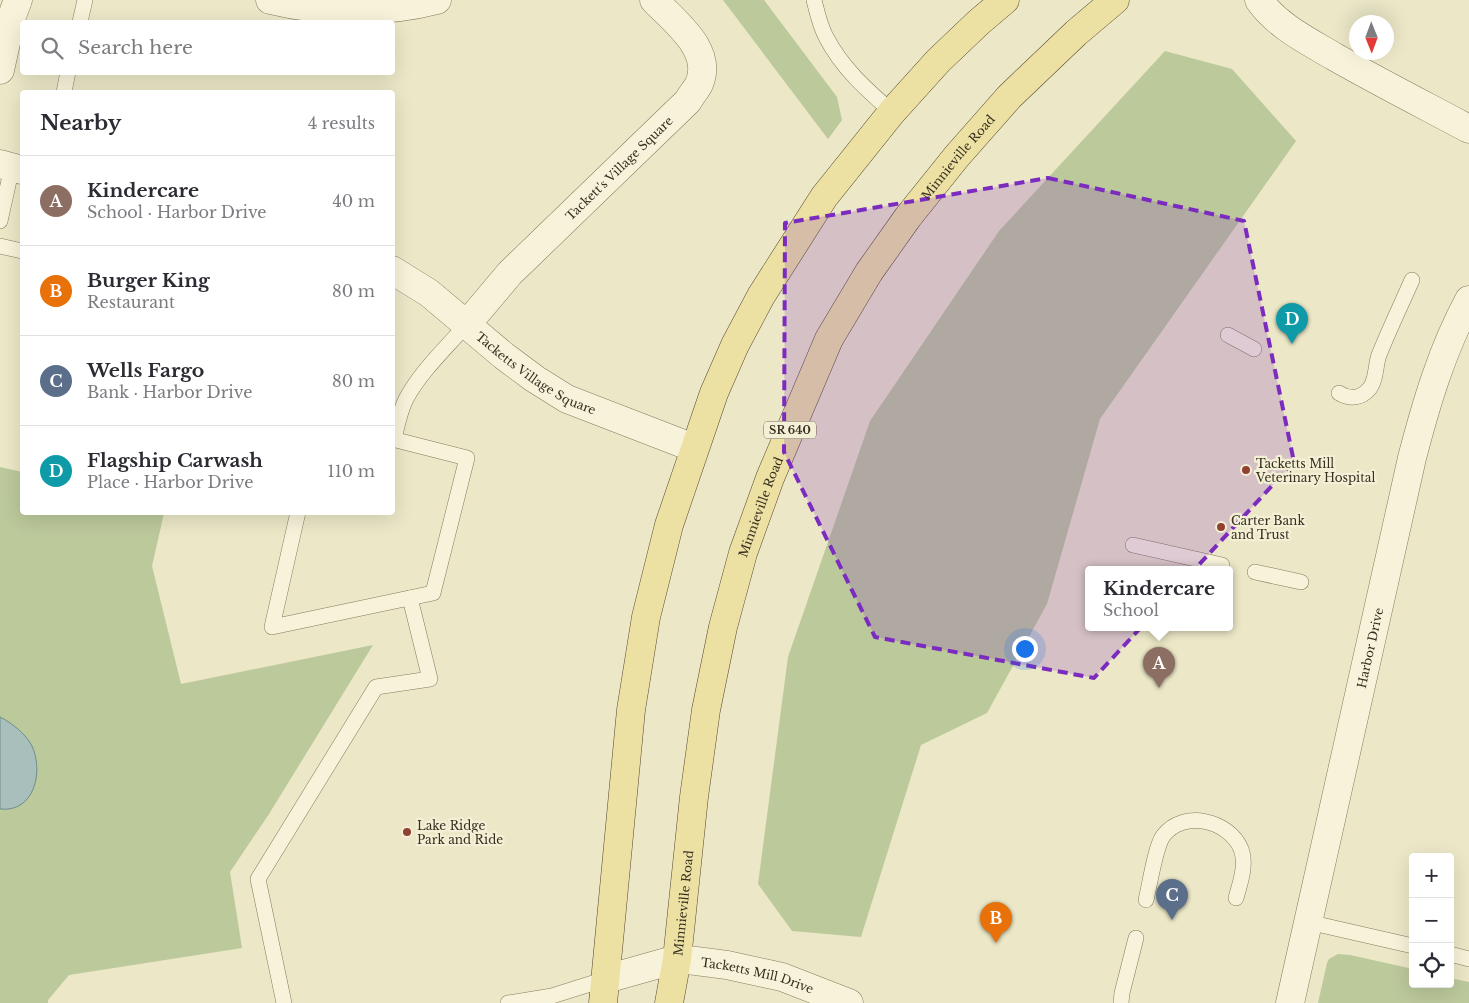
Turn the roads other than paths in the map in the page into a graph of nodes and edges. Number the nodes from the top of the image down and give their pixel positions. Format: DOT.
graph roads {
  1 [pos="18,0"];
  2 [pos="86,0"];
  3 [pos="270,0"];
  4 [pos="437,0"];
  5 [pos="654,0"];
  6 [pos="814,0"];
  7 [pos="1005,0"];
  8 [pos="1115,0"];
  9 [pos="1258,0"];
  10 [pos="81,20"];
  11 [pos="0,70"];
  12 [pos="67,75"];
  13 [pos="64,90"];
  14 [pos="892,112"];
  15 [pos="1469,129"];
  16 [pos="12,167"];
  17 [pos="0,221"];
  18 [pos="0,246"];
  19 [pos="20,251"];
  20 [pos="395,272"];
  21 [pos="1412,280"];
  22 [pos="1469,300"];
  23 [pos="468,324"];
  24 [pos="1228,335"];
  25 [pos="1254,349"];
  26 [pos="1339,393"];
  27 [pos="395,432"];
  28 [pos="395,440"];
  29 [pos="694,448"];
  30 [pos="297,515"];
  31 [pos="1133,545"];
  32 [pos="1222,565"];
  33 [pos="1255,572"];
  34 [pos="1301,582"];
  35 [pos="410,598"];
  36 [pos="1236,898"];
  37 [pos="1146,900"];
  38 [pos="1308,922"];
  39 [pos="1136,938"];
  40 [pos="1409,945"];
  41 [pos="1454,955"];
  42 [pos="677,959"];
  43 [pos="1469,959"];
  44 [pos="605,991"];
  45 [pos="284,1003"];
  46 [pos="508,1003"];
  47 [pos="669,1003"];
  48 [pos="849,1003"];
  49 [pos="1121,1003"];
  50 [pos="1290,1003"];
  1 -- 11 [label="street"];
  2 -- 10 [label="lane"];
  3 -- 4 [label="street"];
  5 -- 23 [label="street, Tackett's Village Square"];
  6 -- 14 [label="lane"];
  7 -- 14 [label="main road"];
  8 -- 42 [label="main road, Minnieville Road / SR 640"];
  9 -- 15 [label="street"];
  12 -- 13 [label="lane"];
  14 -- 29 [label="main road"];
  16 -- 17 [label="lane"];
  18 -- 19 [label="lane"];
  20 -- 23 [label="street, Tacketts Village Square"];
  21 -- 26 [label="lane"];
  22 -- 38 [label="street, Harbor Drive"];
  23 -- 27 [label="lane"];
  23 -- 29 [label="street, Tacketts Village Square"];
  24 -- 25 [label="lane"];
  28 -- 35 [label="lane"];
  29 -- 44 [label="main road"];
  30 -- 35 [label="lane"];
  31 -- 32 [label="lane"];
  33 -- 34 [label="lane"];
  35 -- 45 [label="lane"];
  36 -- 37 [label="lane"];
  38 -- 40 [label="lane"];
  38 -- 50 [label="street, Harbor Drive"];
  39 -- 49 [label="lane"];
  41 -- 43 [label="lane"];
  42 -- 44 [label="street, Tacketts Mill Drive"];
  42 -- 47 [label="main road, Minnieville Road / SR 640"];
  42 -- 48 [label="street, Tacketts Mill Drive"];
  44 -- 46 [label="lane"];
}
